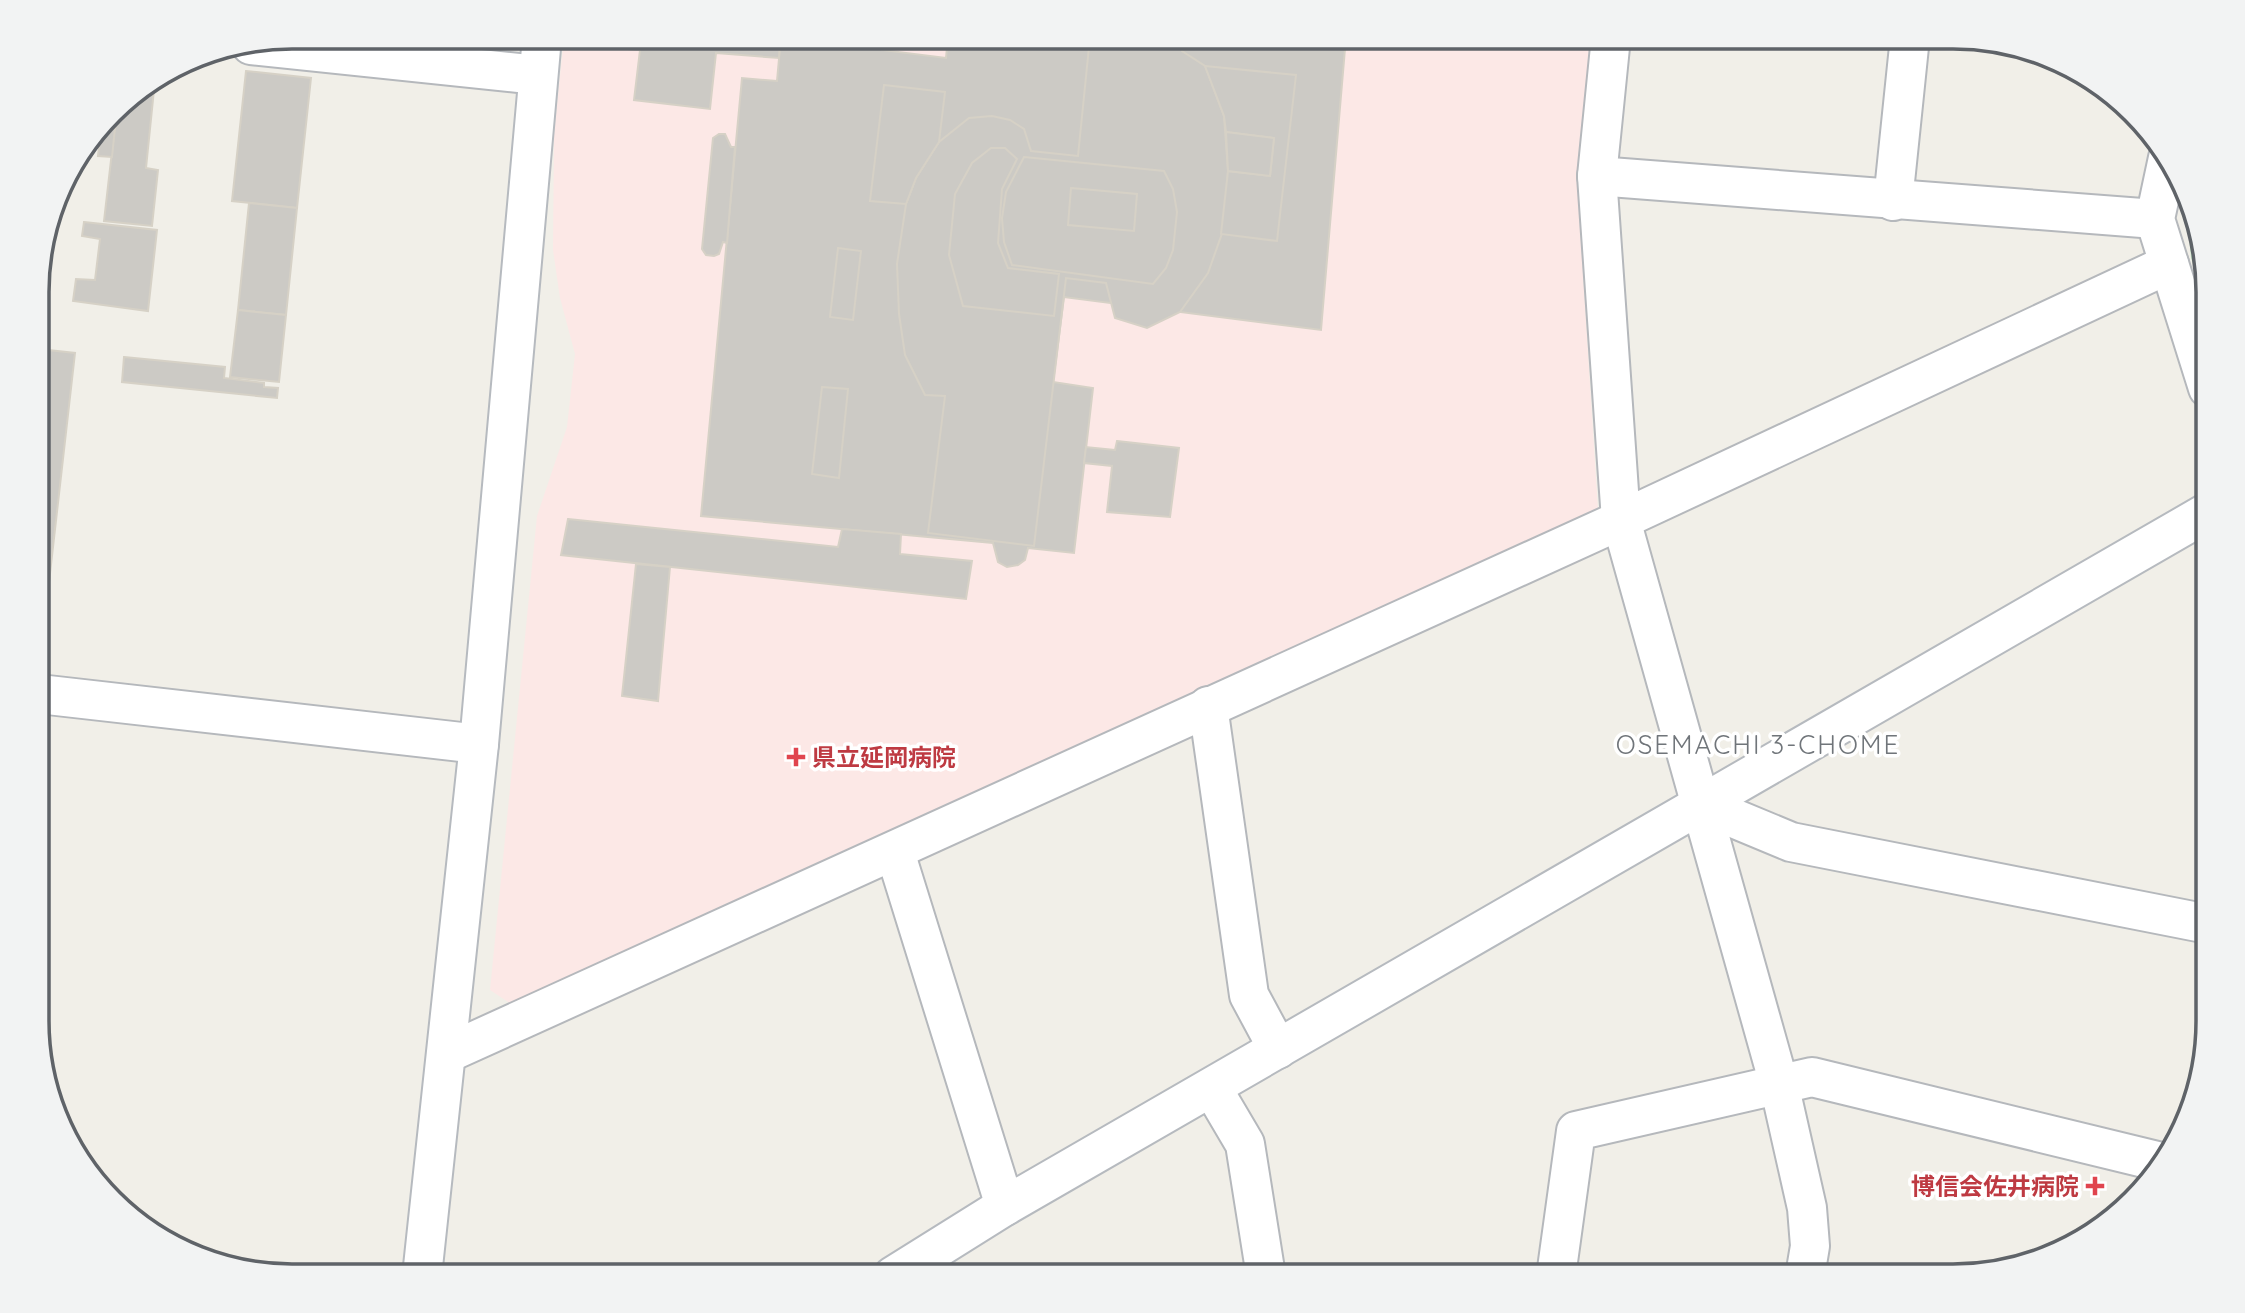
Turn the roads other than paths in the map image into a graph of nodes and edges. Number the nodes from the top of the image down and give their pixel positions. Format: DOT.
graph roads {
  1 [pos="290,49"];
  2 [pos="540,49"];
  3 [pos="1610,49"];
  4 [pos="1909,49"];
  5 [pos="538,75"];
  6 [pos="2165,174"];
  7 [pos="1597,176"];
  8 [pos="1893,201"];
  9 [pos="2155,219"];
  10 [pos="2169,264"];
  11 [pos="2195,347"];
  12 [pos="1621,520"];
  13 [pos="2195,520"];
  14 [pos="49,695"];
  15 [pos="1208,706"];
  16 [pos="479,744"];
  17 [pos="1702,805"];
  18 [pos="895,852"];
  19 [pos="2195,921"];
  20 [pos="1278,1049"];
  21 [pos="448,1053"];
  22 [pos="1795,1081"];
  23 [pos="1212,1088"];
  24 [pos="2152,1160"];
  25 [pos="1004,1206"];
  26 [pos="1264,1263"];
  27 [pos="1558,1263"];
  28 [pos="1807,1263"];
  29 [pos="423,1264"];
  30 [pos="913,1264"];
  1 -- 5 [label="street"];
  2 -- 5 [label="street"];
  3 -- 7 [label="street"];
  4 -- 8 [label="street"];
  5 -- 16 [label="street"];
  6 -- 9 [label="street"];
  7 -- 8 [label="street"];
  7 -- 12 [label="street"];
  8 -- 9 [label="street"];
  9 -- 10 [label="street"];
  10 -- 11 [label="street"];
  10 -- 12 [label="street"];
  12 -- 15 [label="street"];
  12 -- 17 [label="street"];
  13 -- 17 [label="street"];
  14 -- 16 [label="street"];
  15 -- 18 [label="street"];
  15 -- 20 [label="street"];
  16 -- 21 [label="street"];
  17 -- 19 [label="street"];
  17 -- 20 [label="street"];
  17 -- 22 [label="street"];
  18 -- 21 [label="street"];
  18 -- 25 [label="street"];
  20 -- 23 [label="street"];
  21 -- 29 [label="street"];
  22 -- 24 [label="street"];
  22 -- 27 [label="street"];
  22 -- 28 [label="street"];
  23 -- 25 [label="street"];
  23 -- 26 [label="street"];
  25 -- 30 [label="street"];
}
